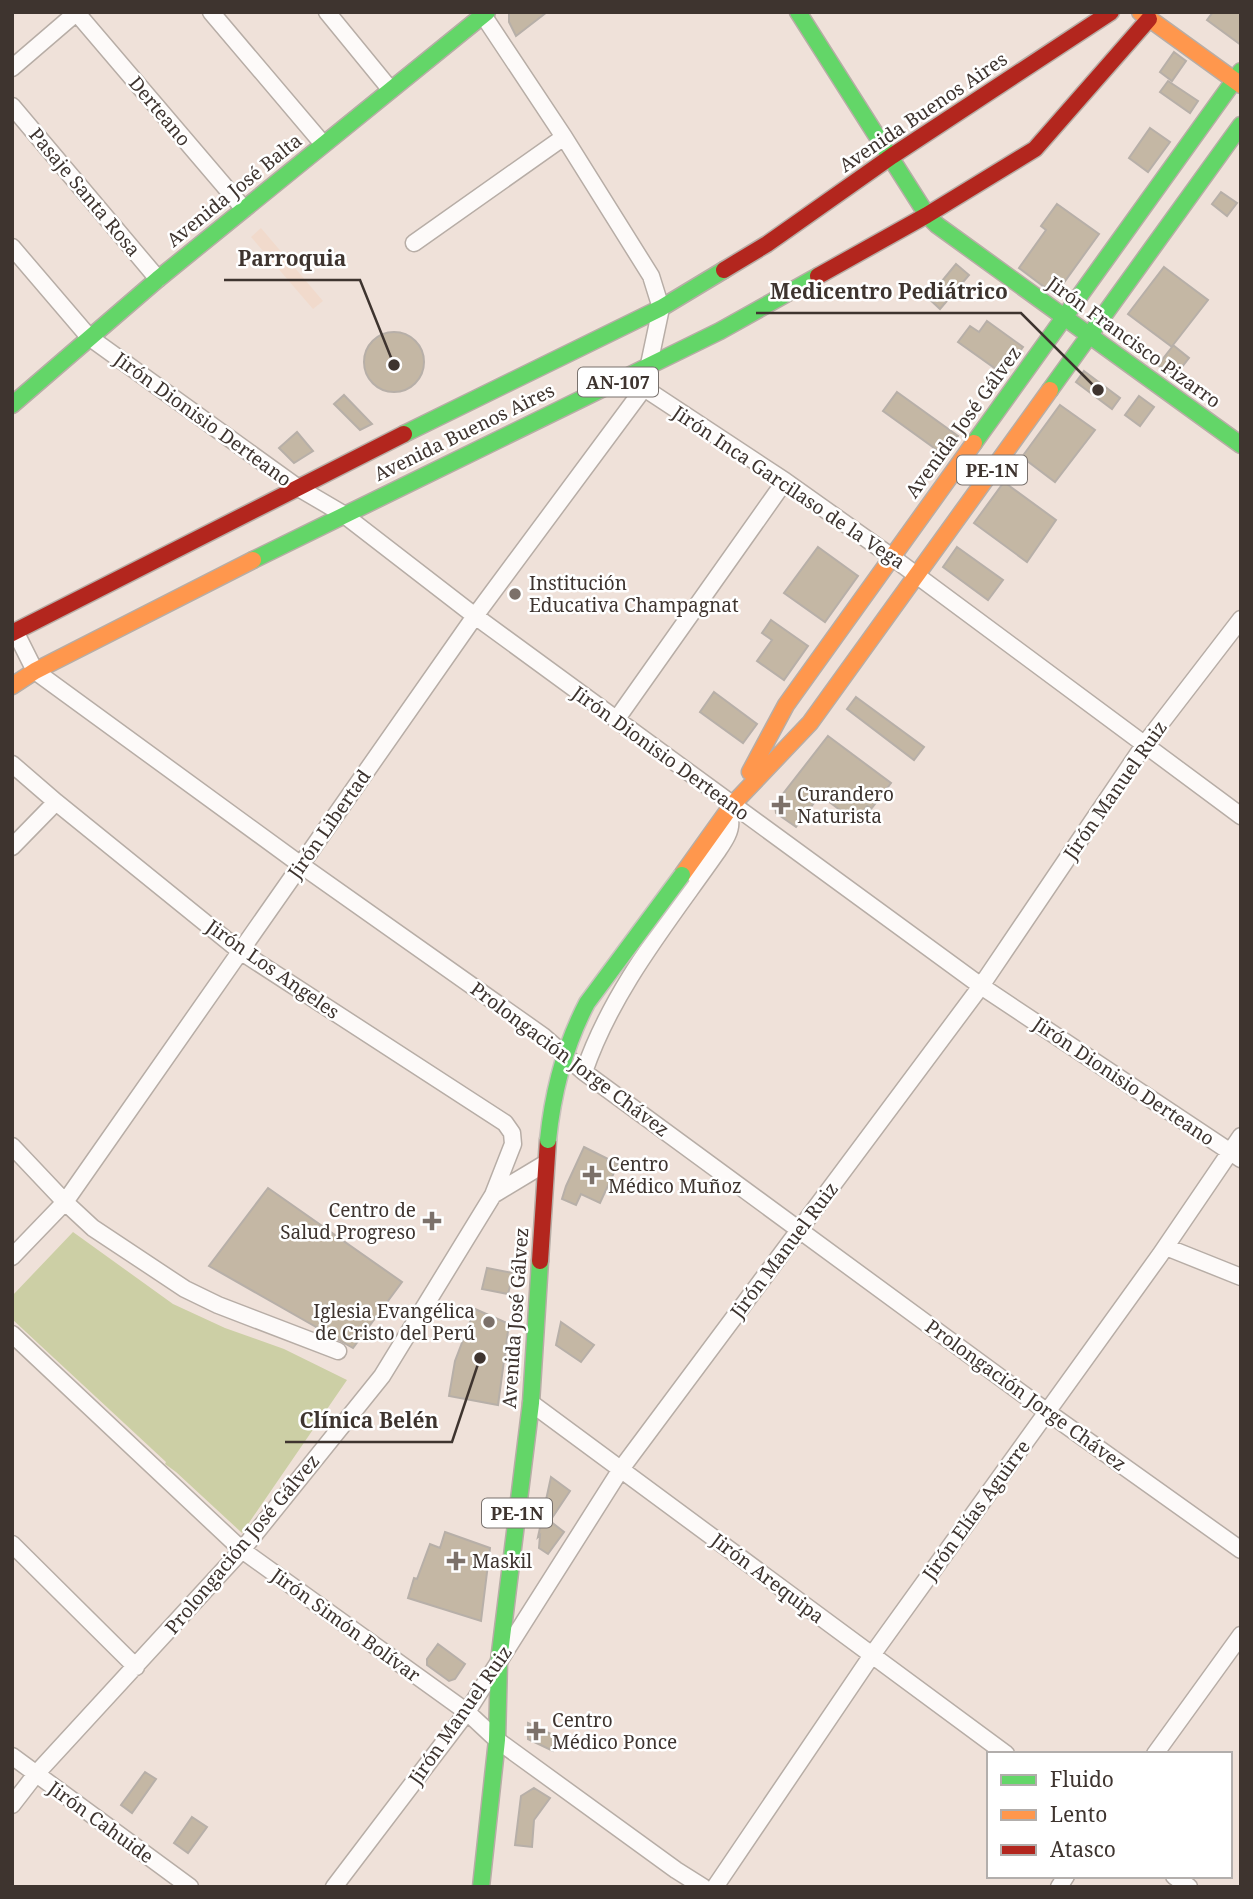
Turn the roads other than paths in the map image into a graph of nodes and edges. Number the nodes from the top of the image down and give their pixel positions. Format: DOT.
graph roads {
  1 [pos="211,12"];
  2 [pos="327,12"];
  3 [pos="798,12"];
  4 [pos="1111,12"];
  5 [pos="76,13"];
  6 [pos="485,14"];
  7 [pos="1144,16"];
  8 [pos="12,68"];
  9 [pos="1238,79"];
  10 [pos="390,89"];
  11 [pos="12,106"];
  12 [pos="1241,125"];
  13 [pos="564,137"];
  14 [pos="323,144"];
  15 [pos="892,156"];
  16 [pos="244,209"];
  17 [pos="928,215"];
  18 [pos="414,243"];
  19 [pos="12,247"];
  20 [pos="159,279"];
  21 [pos="661,307"];
  22 [pos="1064,318"];
  23 [pos="1088,336"];
  24 [pos="89,337"];
  25 [pos="650,367"];
  26 [pos="644,388"];
  27 [pos="14,401"];
  28 [pos="1241,445"];
  29 [pos="785,481"];
  30 [pos="297,487"];
  31 [pos="343,514"];
  32 [pos="892,557"];
  33 [pos="917,575"];
  34 [pos="475,616"];
  35 [pos="1241,619"];
  36 [pos="14,632"];
  37 [pos="35,671"];
  38 [pos="12,686"];
  39 [pos="616,720"];
  40 [pos="1144,746"];
  41 [pos="12,764"];
  42 [pos="56,802"];
  43 [pos="730,808"];
  44 [pos="1241,816"];
  45 [pos="12,847"];
  46 [pos="301,865"];
  47 [pos="240,951"];
  48 [pos="981,986"];
  49 [pos="584,1072"];
  50 [pos="512,1133"];
  51 [pos="1241,1136"];
  52 [pos="12,1146"];
  53 [pos="1235,1155"];
  54 [pos="546,1163"];
  55 [pos="493,1195"];
  56 [pos="65,1202"];
  57 [pos="799,1228"];
  58 [pos="1166,1247"];
  59 [pos="12,1257"];
  60 [pos="1241,1276"];
  61 [pos="12,1334"];
  62 [pos="338,1351"];
  63 [pos="531,1403"];
  64 [pos="1046,1411"];
  65 [pos="621,1469"];
  66 [pos="12,1544"];
  67 [pos="242,1550"];
  68 [pos="1241,1550"];
  69 [pos="1241,1634"];
  70 [pos="872,1655"];
  71 [pos="499,1661"];
  72 [pos="135,1667"];
  73 [pos="467,1712"];
  74 [pos="496,1740"];
  75 [pos="1003,1752"];
  76 [pos="1156,1752"];
  77 [pos="12,1756"];
  78 [pos="36,1774"];
  79 [pos="12,1805"];
  80 [pos="190,1887"];
  81 [pos="334,1887"];
  82 [pos="481,1887"];
  83 [pos="703,1887"];
  84 [pos="715,1887"];
  1 -- 14 [label="street"];
  2 -- 10 [label="street"];
  3 -- 15 [label="main road, Jirón Francisco Pizarro"];
  4 -- 15 [label="main road, Avenida Buenos Aires / AN-107"];
  5 -- 8 [label="street"];
  5 -- 16 [label="street, Derteano"];
  6 -- 10 [label="main road, Avenida José Balta"];
  6 -- 13 [label="street"];
  7 -- 9 [label="main road"];
  7 -- 17 [label="main road, Avenida Buenos Aires / AN-107"];
  9 -- 22 [label="main road, Avenida José Gálvez / PE-1N"];
  10 -- 14 [label="main road, Avenida José Balta"];
  11 -- 20 [label="street, Pasaje Santa Rosa"];
  12 -- 23 [label="main road, Avenida José Gálvez / PE-1N"];
  13 -- 18 [label="street"];
  13 -- 21 [label="street"];
  14 -- 16 [label="main road, Avenida José Balta"];
  15 -- 17 [label="main road, Jirón Francisco Pizarro"];
  15 -- 21 [label="main road, Avenida Buenos Aires / AN-107"];
  16 -- 20 [label="main road, Avenida José Balta"];
  17 -- 22 [label="main road, Jirón Francisco Pizarro"];
  17 -- 25 [label="main road, Avenida Buenos Aires / AN-107"];
  19 -- 24 [label="street, Jirón Dionisio Derteano"];
  20 -- 24 [label="main road, Avenida José Balta"];
  21 -- 25 [label="street"];
  21 -- 30 [label="main road, Avenida Buenos Aires / AN-107"];
  22 -- 23 [label="main road, Jirón Francisco Pizarro"];
  22 -- 32 [label="main road, Avenida José Gálvez / PE-1N"];
  23 -- 28 [label="main road, Jirón Francisco Pizarro"];
  23 -- 33 [label="main road, Avenida José Gálvez / PE-1N"];
  24 -- 27 [label="main road, Avenida José Balta"];
  24 -- 30 [label="street, Jirón Dionisio Derteano"];
  25 -- 26 [label="street"];
  25 -- 31 [label="main road, Avenida Buenos Aires / AN-107"];
  26 -- 29 [label="street, Jirón Inca Garcilaso de la Vega"];
  26 -- 34 [label="street, Jirón Libertad"];
  29 -- 32 [label="street, Jirón Inca Garcilaso de la Vega"];
  29 -- 39 [label="street"];
  30 -- 31 [label="street, Jirón Dionisio Derteano"];
  30 -- 36 [label="main road, Avenida Buenos Aires / AN-107"];
  31 -- 34 [label="street, Jirón Dionisio Derteano"];
  31 -- 37 [label="main road, Avenida Buenos Aires / AN-107"];
  32 -- 33 [label="street, Jirón Inca Garcilaso de la Vega"];
  32 -- 43 [label="main road, Avenida José Gálvez / PE-1N"];
  33 -- 40 [label="street, Jirón Inca Garcilaso de la Vega"];
  33 -- 43 [label="main road, Avenida José Gálvez / PE-1N"];
  34 -- 39 [label="street, Jirón Dionisio Derteano"];
  34 -- 46 [label="street, Jirón Libertad"];
  35 -- 40 [label="street, Jirón Manuel Ruiz"];
  36 -- 37 [label="street, Prolongación Jorge Chávez"];
  37 -- 38 [label="main road, Avenida Buenos Aires / AN-107"];
  37 -- 46 [label="street, Prolongación Jorge Chávez"];
  39 -- 43 [label="street, Jirón Dionisio Derteano"];
  40 -- 44 [label="street, Jirón Inca Garcilaso de la Vega"];
  40 -- 48 [label="street, Jirón Manuel Ruiz"];
  41 -- 42 [label="street, Jirón Los Angeles"];
  42 -- 45 [label="street"];
  42 -- 47 [label="street, Jirón Los Angeles"];
  43 -- 48 [label="street, Jirón Dionisio Derteano"];
  43 -- 49 [label="street"];
  43 -- 54 [label="main road, Avenida José Gálvez / PE-1N, bridge"];
  46 -- 47 [label="street, Jirón Libertad"];
  46 -- 49 [label="street, Prolongación Jorge Chávez"];
  47 -- 50 [label="street, Jirón Los Angeles"];
  47 -- 56 [label="street, Jirón Libertad"];
  48 -- 53 [label="street, Jirón Dionisio Derteano"];
  48 -- 57 [label="street, Jirón Manuel Ruiz"];
  49 -- 57 [label="street, Prolongación Jorge Chávez"];
  50 -- 55 [label="street, Prolongación José Gálvez"];
  51 -- 53 [label="street, Jirón Elías Aguirre"];
  52 -- 56 [label="street"];
  53 -- 58 [label="street, Jirón Elías Aguirre"];
  54 -- 55 [label="street, Prolongación José Gálvez"];
  54 -- 63 [label="main road, Avenida José Gálvez / PE-1N"];
  55 -- 67 [label="street, Prolongación José Gálvez"];
  56 -- 59 [label="street, Jirón Libertad"];
  56 -- 62 [label="street"];
  57 -- 64 [label="street, Prolongación Jorge Chávez"];
  57 -- 65 [label="street, Jirón Manuel Ruiz"];
  58 -- 60 [label="street"];
  58 -- 64 [label="street, Jirón Elías Aguirre"];
  61 -- 67 [label="street, Jirón Simón Bolívar"];
  63 -- 65 [label="street, Jirón Arequipa"];
  63 -- 71 [label="main road, Avenida José Gálvez / PE-1N"];
  64 -- 68 [label="street, Prolongación Jorge Chávez"];
  64 -- 70 [label="street, Jirón Elías Aguirre"];
  65 -- 70 [label="street, Jirón Arequipa"];
  65 -- 71 [label="street, Jirón Manuel Ruiz"];
  66 -- 72 [label="street"];
  67 -- 72 [label="street, Prolongación José Gálvez"];
  67 -- 73 [label="street, Jirón Simón Bolívar"];
  69 -- 76 [label="street"];
  70 -- 75 [label="street, Jirón Arequipa"];
  70 -- 84 [label="street, Jirón Elías Aguirre"];
  71 -- 73 [label="street, Jirón Manuel Ruiz"];
  71 -- 74 [label="main road, Avenida José Gálvez / PE-1N"];
  72 -- 78 [label="street, Prolongación José Gálvez"];
  73 -- 74 [label="street, Jirón Simón Bolívar"];
  73 -- 81 [label="street, Jirón Manuel Ruiz"];
  74 -- 82 [label="main road, Avenida José Gálvez / PE-1N"];
  74 -- 83 [label="street, Jirón Simón Bolívar"];
  77 -- 78 [label="street, Jirón Cahuide"];
  78 -- 79 [label="street, Prolongación José Gálvez"];
  78 -- 80 [label="street, Jirón Cahuide"];
}
